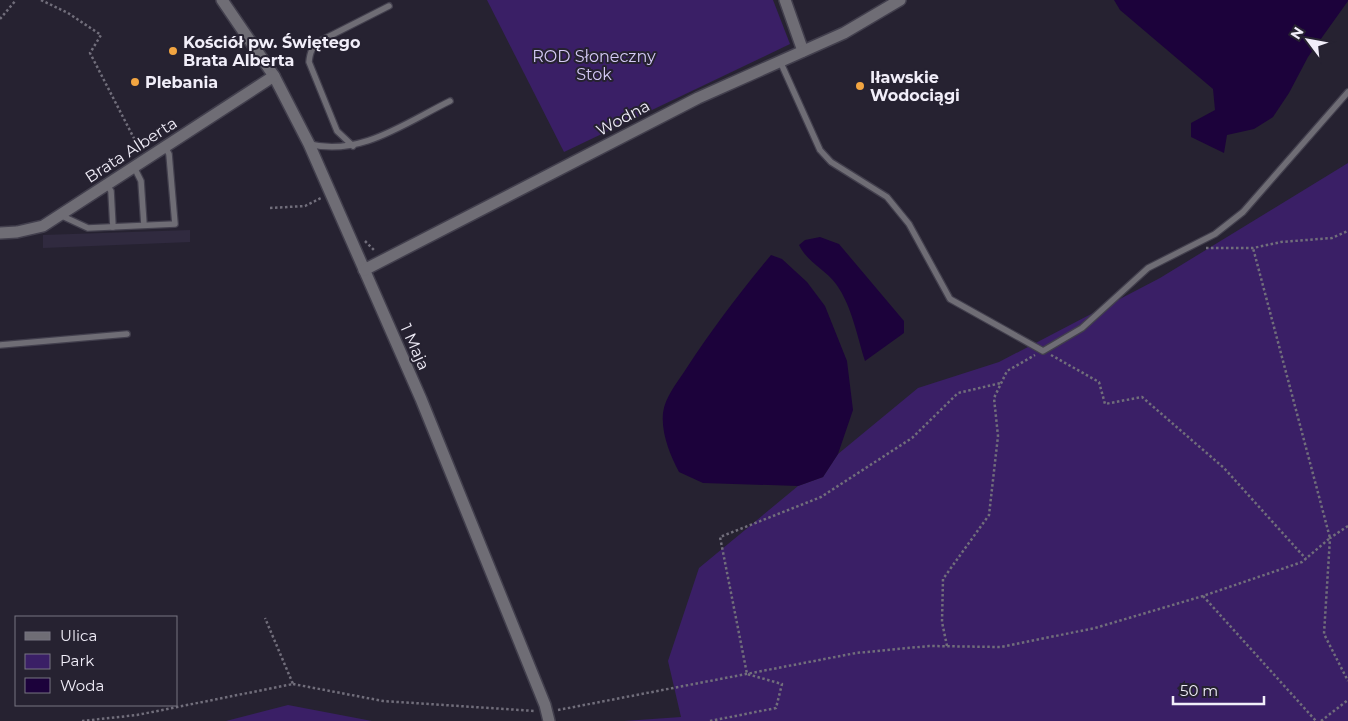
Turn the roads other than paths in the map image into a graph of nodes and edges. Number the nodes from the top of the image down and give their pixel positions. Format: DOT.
graph roads {
  1 [pos="222,0"];
  2 [pos="785,0"];
  3 [pos="900,0"];
  4 [pos="389,6"];
  5 [pos="803,51"];
  6 [pos="780,61"];
  7 [pos="274,76"];
  8 [pos="1348,92"];
  9 [pos="450,100"];
  10 [pos="309,144"];
  11 [pos="353,146"];
  12 [pos="165,147"];
  13 [pos="134,167"];
  14 [pos="107,185"];
  15 [pos="60,215"];
  16 [pos="144,225"];
  17 [pos="113,227"];
  18 [pos="0,233"];
  19 [pos="364,270"];
  20 [pos="127,334"];
  21 [pos="0,345"];
  22 [pos="548,716"];
  1 -- 7 [label="street, 1 Maja"];
  2 -- 5 [label="street"];
  3 -- 5 [label="street, Wodna"];
  4 -- 11 [label="lane"];
  5 -- 6 [label="street, Wodna"];
  6 -- 8 [label="lane"];
  6 -- 19 [label="street, Wodna"];
  7 -- 10 [label="street, 1 Maja"];
  7 -- 12 [label="street, Brata Alberta"];
  9 -- 11 [label="lane"];
  10 -- 11 [label="lane"];
  10 -- 19 [label="street, 1 Maja"];
  12 -- 13 [label="street, Brata Alberta"];
  12 -- 16 [label="lane"];
  13 -- 14 [label="street, Brata Alberta"];
  13 -- 16 [label="lane"];
  14 -- 15 [label="street, Brata Alberta"];
  14 -- 17 [label="lane"];
  15 -- 17 [label="lane"];
  15 -- 18 [label="street, Brata Alberta"];
  16 -- 17 [label="lane"];
  19 -- 22 [label="street, 1 Maja"];
  20 -- 21 [label="lane"];
}
